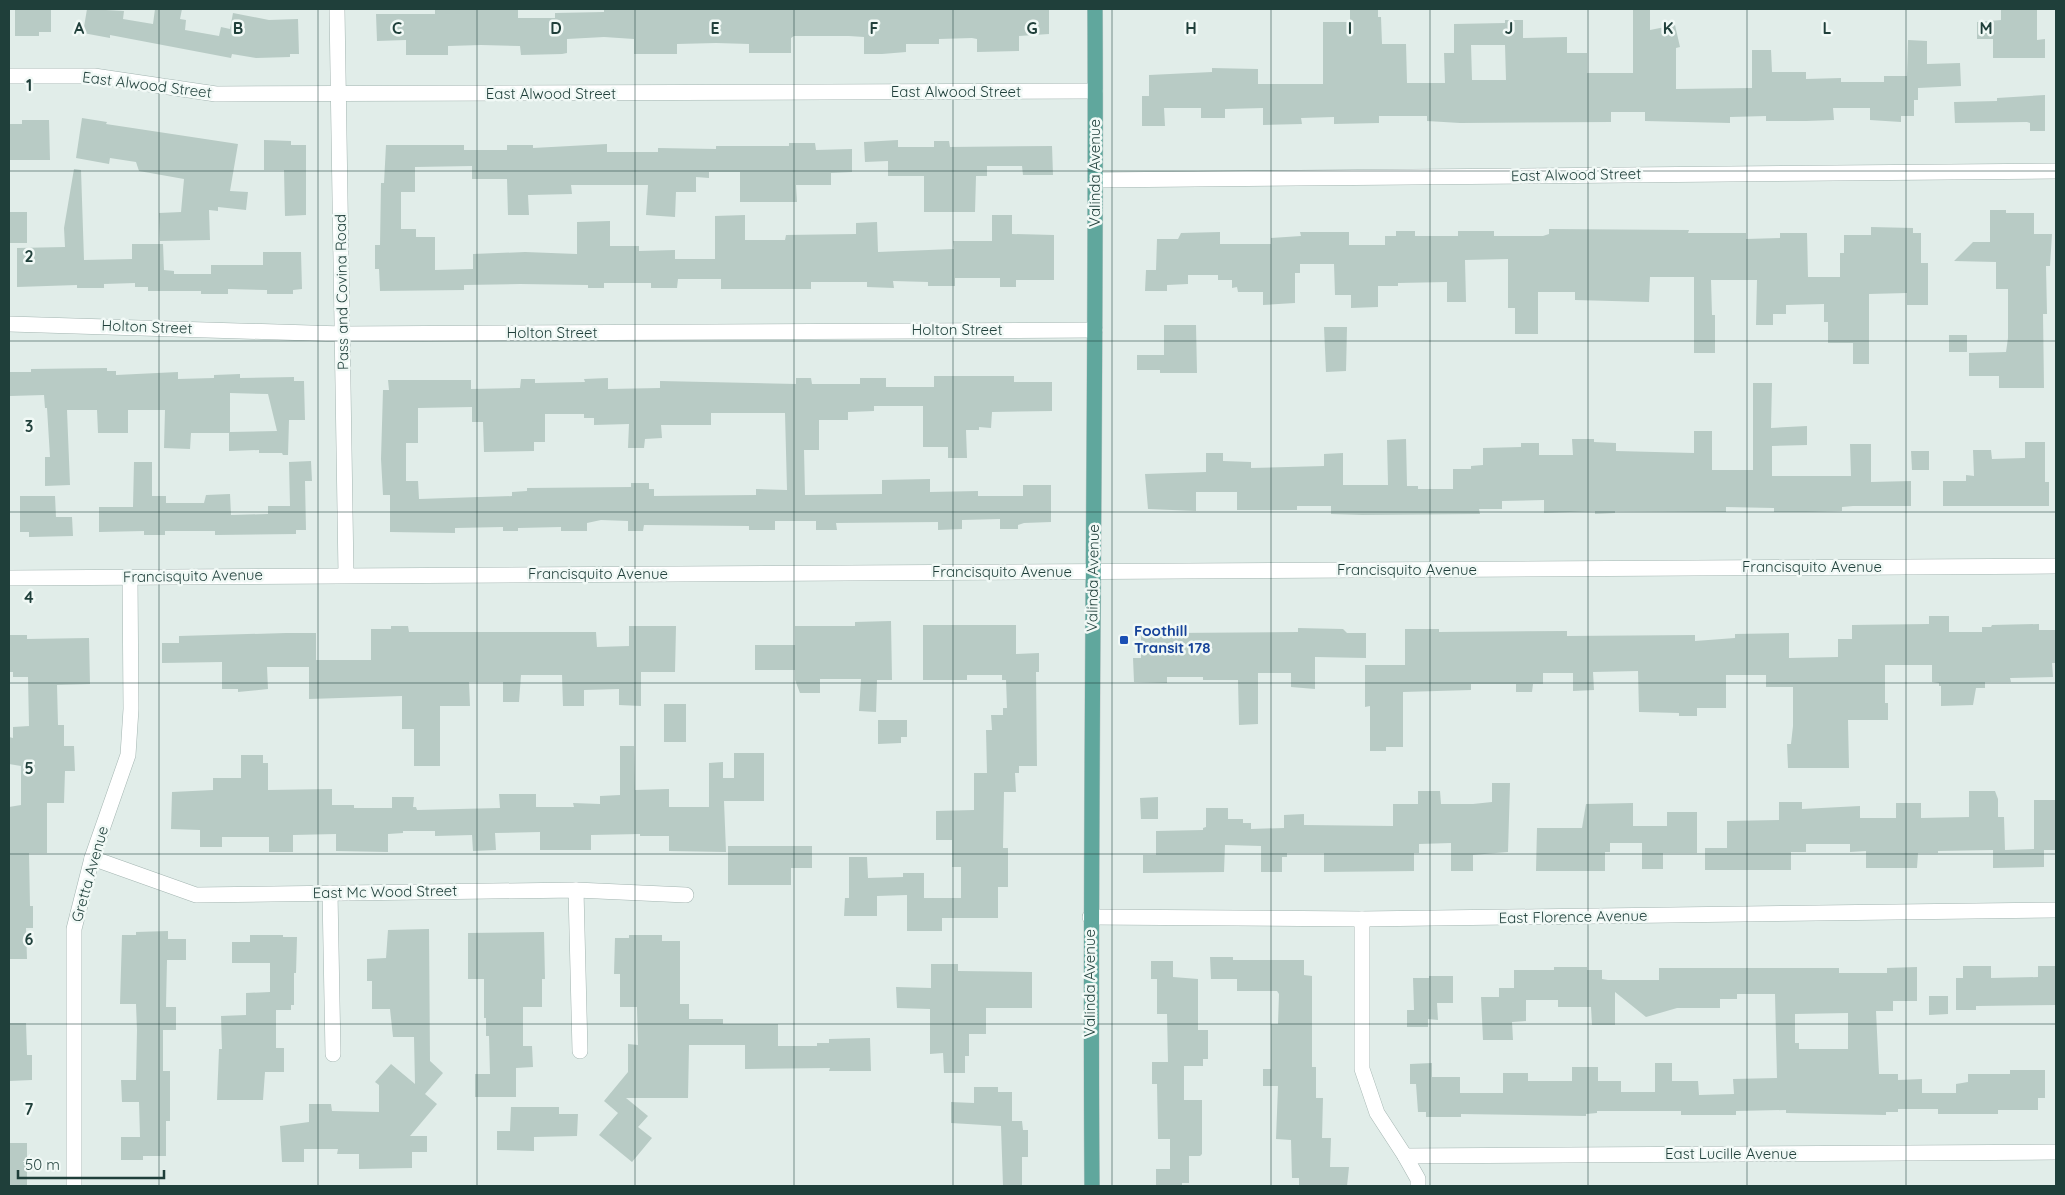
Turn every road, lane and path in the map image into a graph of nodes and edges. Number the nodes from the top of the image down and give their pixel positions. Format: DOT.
graph roads {
  1 [pos="337,9"];
  2 [pos="1095,9"];
  3 [pos="9,76"];
  4 [pos="1095,92"];
  5 [pos="339,95"];
  6 [pos="2056,171"];
  7 [pos="1096,180"];
  8 [pos="9,324"];
  9 [pos="1095,330"];
  10 [pos="343,334"];
  11 [pos="2056,566"];
  12 [pos="1093,572"];
  13 [pos="346,574"];
  14 [pos="130,577"];
  15 [pos="9,578"];
  16 [pos="92,858"];
  17 [pos="576,890"];
  18 [pos="330,892"];
  19 [pos="686,895"];
  20 [pos="2056,910"];
  21 [pos="1090,917"];
  22 [pos="1362,919"];
  23 [pos="580,1052"];
  24 [pos="333,1054"];
  25 [pos="2056,1152"];
  26 [pos="1405,1156"];
  27 [pos="75,1180"];
  28 [pos="1092,1186"];
  29 [pos="1418,1186"];
  1 -- 5 [label="street, Pass and Covina Road"];
  2 -- 4 [label="main road, Valinda Avenue"];
  3 -- 5 [label="street, East Alwood Street"];
  4 -- 5 [label="street, East Alwood Street"];
  4 -- 7 [label="main road, Valinda Avenue"];
  5 -- 10 [label="street, Pass and Covina Road"];
  6 -- 7 [label="street, East Alwood Street"];
  7 -- 9 [label="main road, Valinda Avenue"];
  8 -- 10 [label="street, Holton Street"];
  9 -- 10 [label="street, Holton Street"];
  9 -- 12 [label="main road, Valinda Avenue"];
  10 -- 13 [label="street, Pass and Covina Road"];
  11 -- 12 [label="street, Francisquito Avenue"];
  12 -- 13 [label="street, Francisquito Avenue"];
  12 -- 21 [label="main road, Valinda Avenue"];
  13 -- 14 [label="street, Francisquito Avenue"];
  14 -- 15 [label="street, Francisquito Avenue"];
  14 -- 16 [label="street, Gretta Avenue"];
  16 -- 18 [label="street, East Mc Wood Street"];
  16 -- 27 [label="street, Gretta Avenue"];
  17 -- 18 [label="street, East Mc Wood Street"];
  17 -- 19 [label="street, East Mc Wood Street"];
  17 -- 23 [label="street"];
  18 -- 24 [label="street"];
  20 -- 22 [label="street, East Florence Avenue"];
  21 -- 22 [label="street, East Florence Avenue"];
  21 -- 28 [label="main road, Valinda Avenue"];
  22 -- 26 [label="street"];
  25 -- 26 [label="street, East Lucille Avenue"];
  26 -- 29 [label="street"];
}
